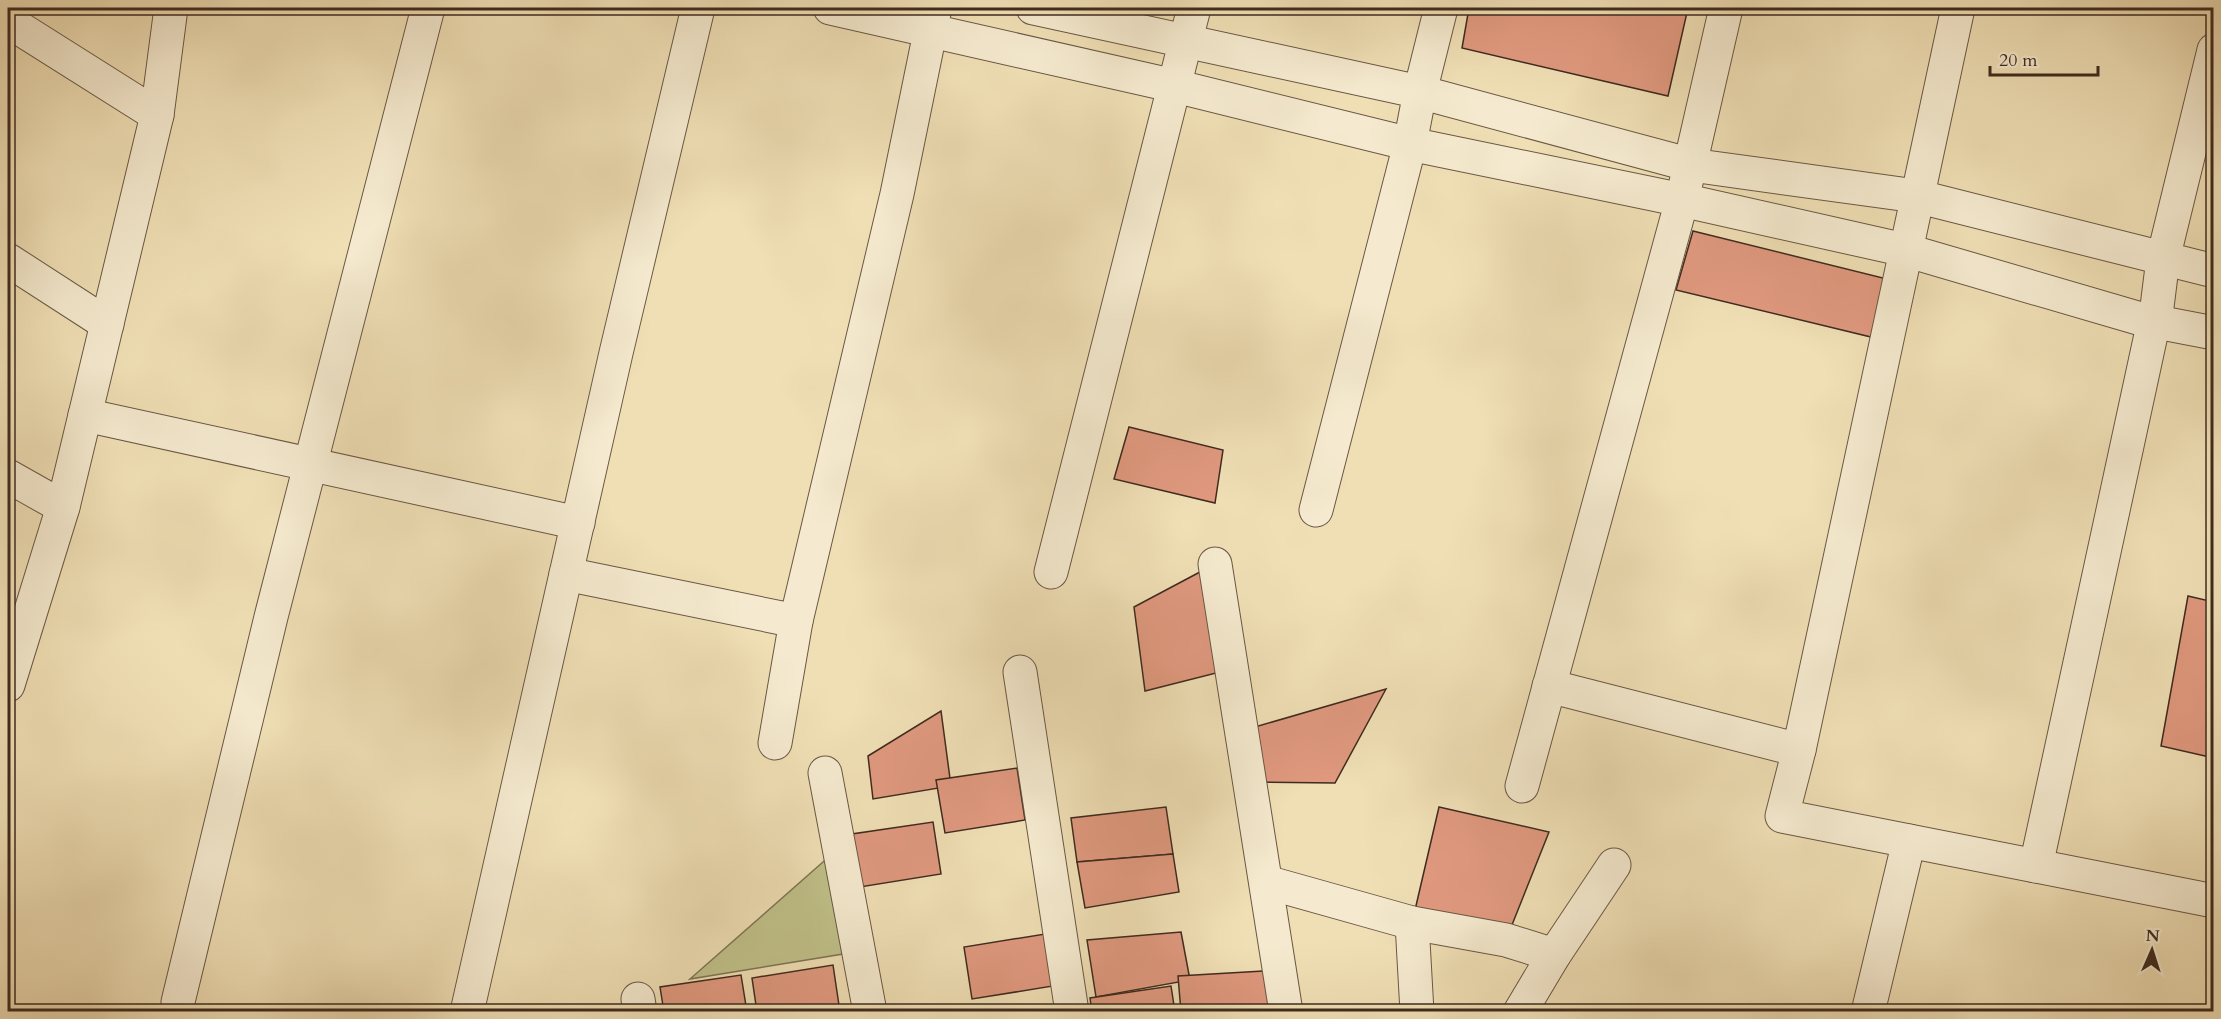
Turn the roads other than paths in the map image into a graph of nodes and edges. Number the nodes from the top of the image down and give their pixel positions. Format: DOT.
graph roads {
  1 [pos="171,8"];
  2 [pos="428,8"];
  3 [pos="698,8"];
  4 [pos="830,8"];
  5 [pos="1033,8"];
  6 [pos="1194,8"];
  7 [pos="1441,8"];
  8 [pos="1726,8"];
  9 [pos="1958,8"];
  10 [pos="932,19"];
  11 [pos="8,21"];
  12 [pos="1186,40"];
  13 [pos="2214,50"];
  14 [pos="1175,86"];
  15 [pos="1420,92"];
  16 [pos="157,115"];
  17 [pos="1410,144"];
  18 [pos="1691,165"];
  19 [pos="1916,196"];
  20 [pos="1682,200"];
  21 [pos="1905,250"];
  22 [pos="8,260"];
  23 [pos="2163,260"];
  24 [pos="2214,271"];
  25 [pos="2154,321"];
  26 [pos="107,324"];
  27 [pos="2214,333"];
  28 [pos="85,415"];
  29 [pos="310,464"];
  30 [pos="8,476"];
  31 [pos="63,507"];
  32 [pos="1316,510"];
  33 [pos="578,523"];
  34 [pos="1215,564"];
  35 [pos="1051,572"];
  36 [pos="566,574"];
  37 [pos="796,621"];
  38 [pos="1020,672"];
  39 [pos="8,685"];
  40 [pos="1549,686"];
  41 [pos="775,743"];
  42 [pos="1800,750"];
  43 [pos="825,773"];
  44 [pos="1522,786"];
  45 [pos="1909,841"];
  46 [pos="1614,865"];
  47 [pos="2036,866"];
  48 [pos="1266,882"];
  49 [pos="2214,901"];
  50 [pos="1412,923"];
  51 [pos="1554,955"];
  52 [pos="178,1002"];
  53 [pos="467,1011"];
  54 [pos="870,1011"];
  55 [pos="1072,1011"];
  56 [pos="1286,1011"];
  57 [pos="1417,1011"];
  58 [pos="1520,1011"];
  59 [pos="1868,1011"];
  1 -- 16 [label="street"];
  2 -- 29 [label="street"];
  3 -- 33 [label="street"];
  4 -- 10 [label="street"];
  5 -- 12 [label="street"];
  6 -- 12 [label="street"];
  7 -- 15 [label="street"];
  8 -- 18 [label="street"];
  9 -- 19 [label="street"];
  10 -- 14 [label="street"];
  10 -- 37 [label="street"];
  11 -- 16 [label="street"];
  12 -- 14 [label="street"];
  12 -- 15 [label="street"];
  13 -- 23 [label="street"];
  14 -- 17 [label="street"];
  14 -- 35 [label="street"];
  15 -- 17 [label="street"];
  15 -- 18 [label="street"];
  16 -- 26 [label="street"];
  17 -- 20 [label="street"];
  17 -- 32 [label="street"];
  18 -- 19 [label="street"];
  18 -- 20 [label="street"];
  19 -- 21 [label="street"];
  19 -- 23 [label="street"];
  20 -- 21 [label="street"];
  20 -- 40 [label="street"];
  21 -- 25 [label="street"];
  21 -- 42 [label="street"];
  22 -- 26 [label="street"];
  23 -- 24 [label="street"];
  23 -- 25 [label="street"];
  25 -- 27 [label="street"];
  25 -- 47 [label="street"];
  26 -- 28 [label="street"];
  28 -- 29 [label="street"];
  28 -- 31 [label="street"];
  29 -- 33 [label="street"];
  29 -- 52 [label="street"];
  30 -- 31 [label="street"];
  31 -- 39 [label="street"];
  33 -- 36 [label="street"];
  34 -- 48 [label="street"];
  36 -- 37 [label="street"];
  36 -- 53 [label="street"];
  37 -- 41 [label="street"];
  38 -- 55 [label="street"];
  40 -- 42 [label="street"];
  40 -- 44 [label="street"];
  42 -- 45 [label="street"];
  43 -- 54 [label="street"];
  45 -- 47 [label="street"];
  45 -- 59 [label="street"];
  46 -- 51 [label="street"];
  47 -- 49 [label="street"];
  48 -- 50 [label="street"];
  48 -- 56 [label="street"];
  50 -- 51 [label="street"];
  50 -- 57 [label="street"];
  51 -- 58 [label="street"];
}
